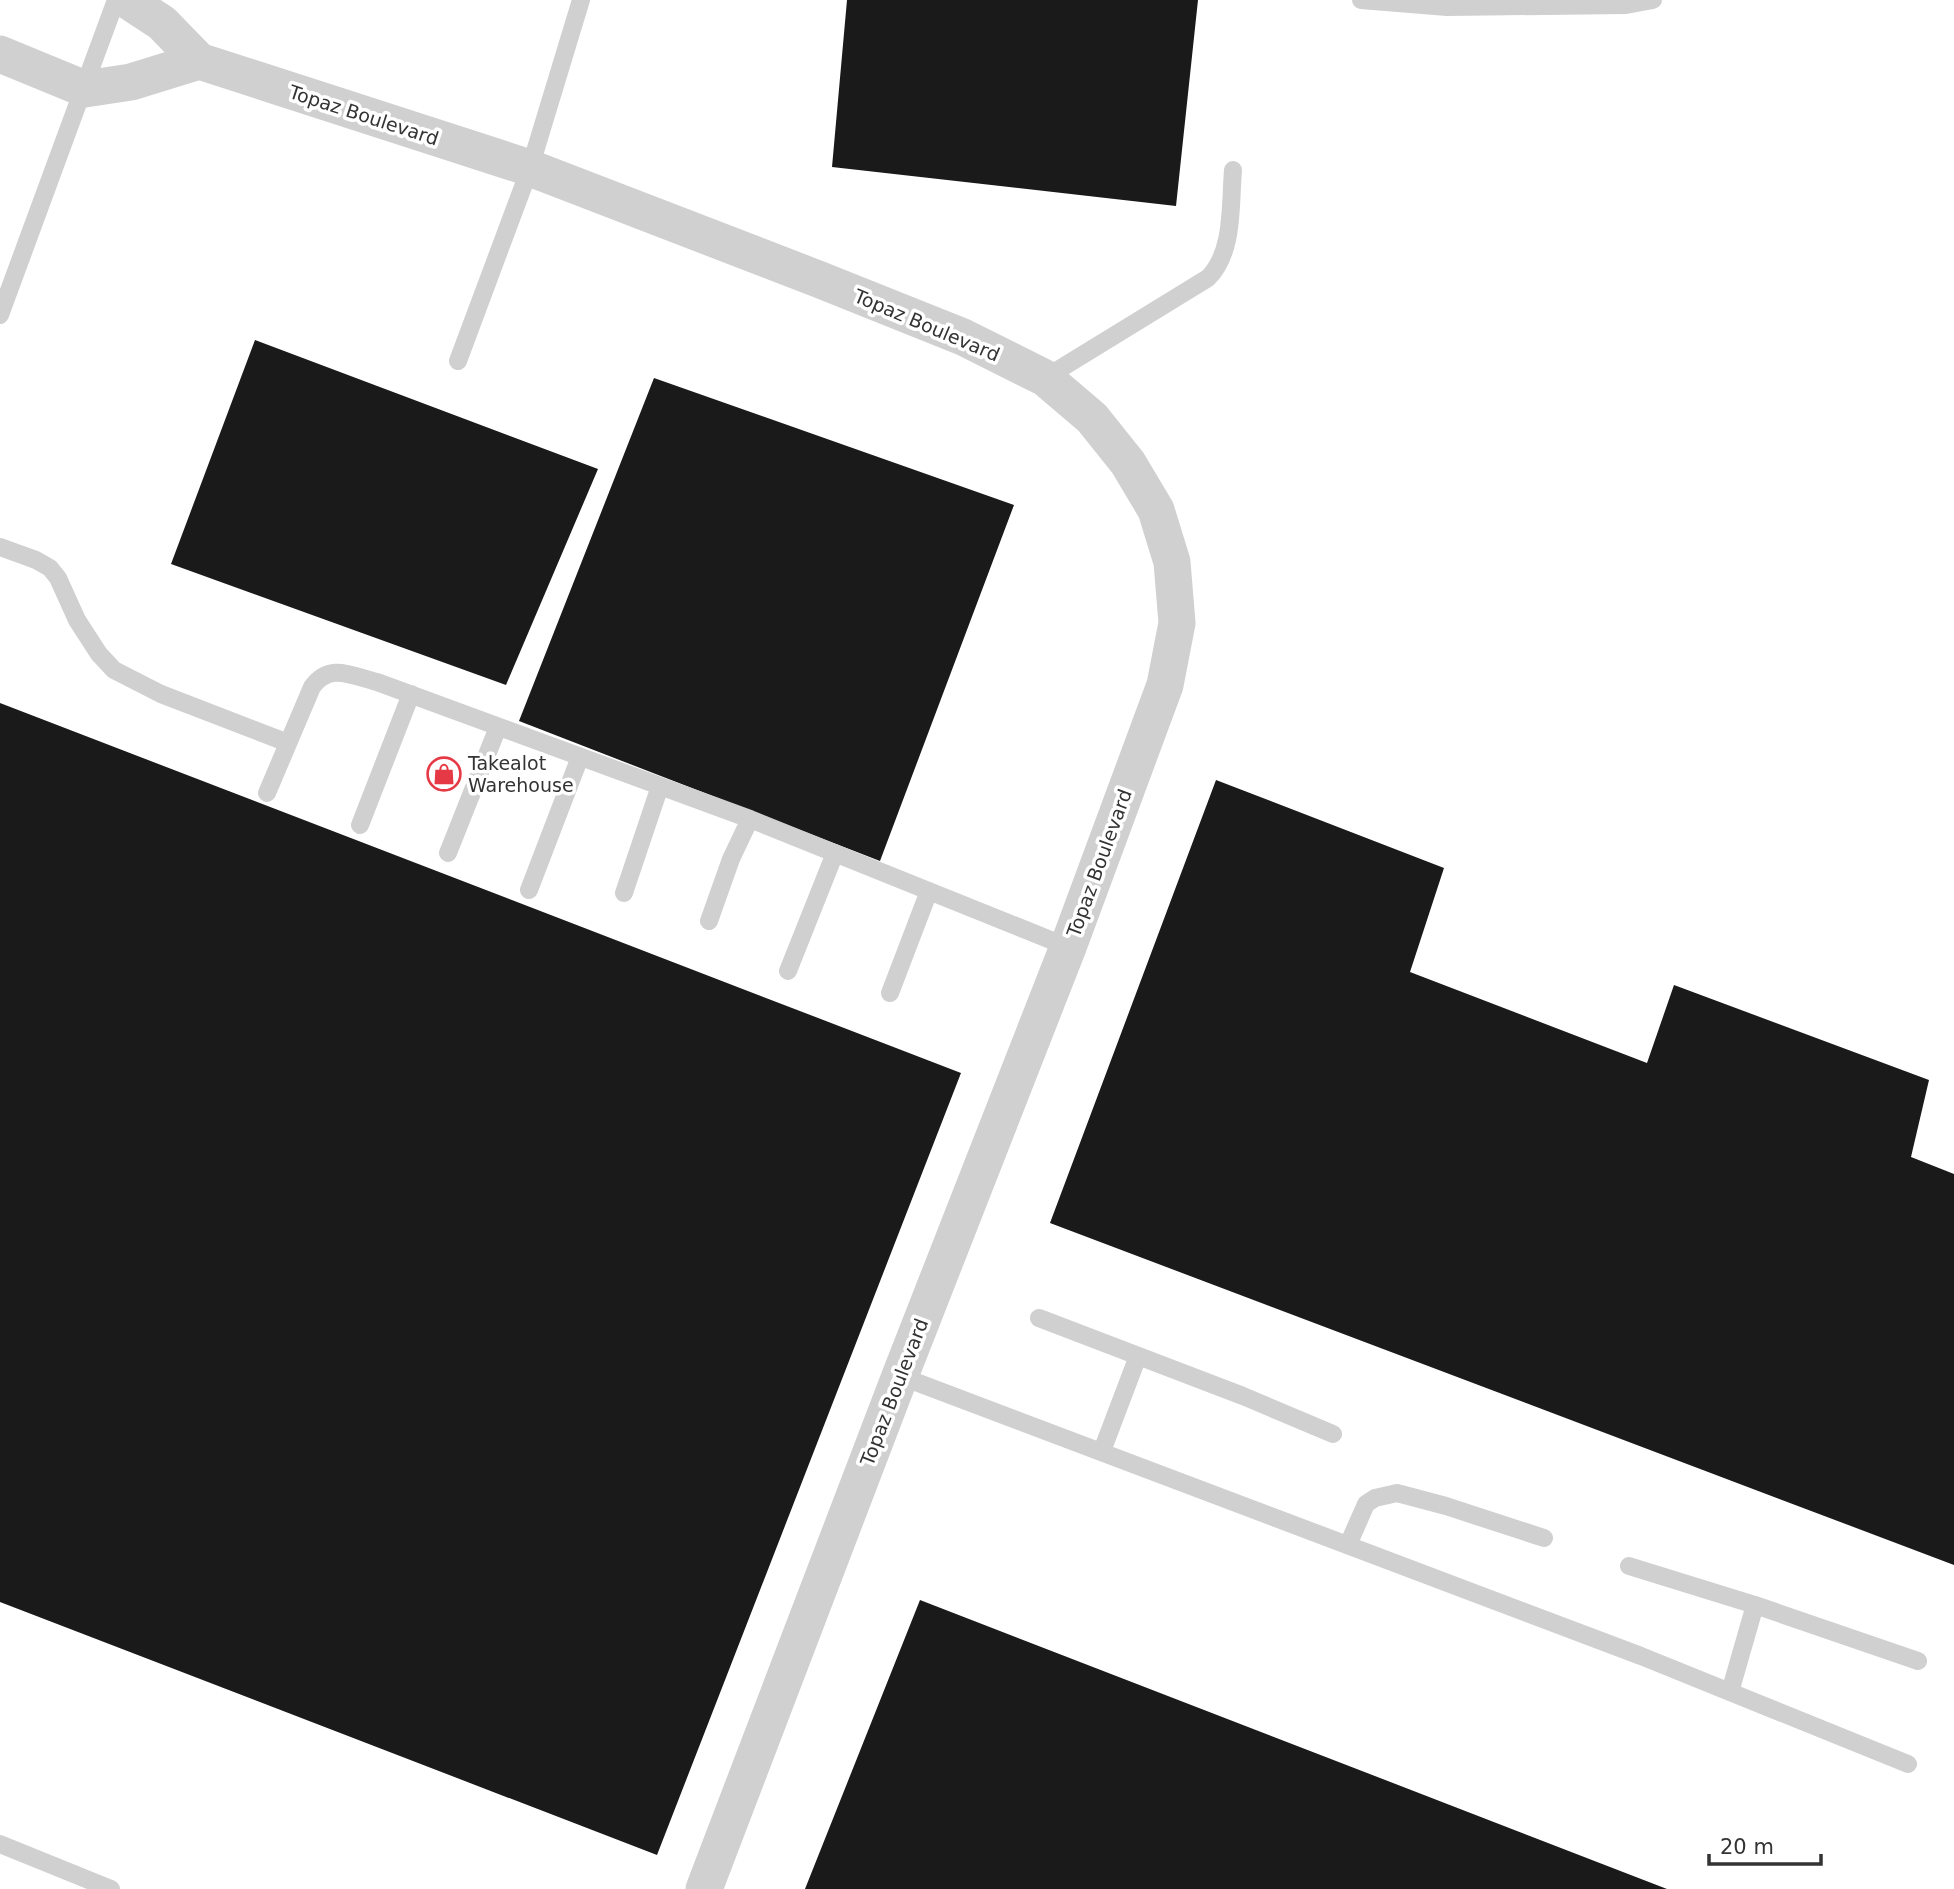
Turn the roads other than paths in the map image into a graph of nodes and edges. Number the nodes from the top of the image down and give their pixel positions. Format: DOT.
graph roads {
  1 [pos="116,0"];
  2 [pos="127,0"];
  3 [pos="582,0"];
  4 [pos="1361,0"];
  5 [pos="1653,0"];
  6 [pos="0,54"];
  7 [pos="199,61"];
  8 [pos="85,89"];
  9 [pos="530,168"];
  10 [pos="1233,170"];
  11 [pos="0,314"];
  12 [pos="458,361"];
  13 [pos="1045,378"];
  14 [pos="0,547"];
  15 [pos="411,694"];
  16 [pos="498,727"];
  17 [pos="288,743"];
  18 [pos="580,757"];
  19 [pos="660,786"];
  20 [pos="267,793"];
  21 [pos="750,819"];
  22 [pos="360,825"];
  23 [pos="448,853"];
  24 [pos="835,853"];
  25 [pos="529,890"];
  26 [pos="929,891"];
  27 [pos="624,893"];
  28 [pos="709,920"];
  29 [pos="1068,947"];
  30 [pos="788,971"];
  31 [pos="890,993"];
  32 [pos="1039,1318"];
  33 [pos="1138,1356"];
  34 [pos="900,1376"];
  35 [pos="1333,1434"];
  36 [pos="1102,1451"];
  37 [pos="1544,1538"];
  38 [pos="1348,1545"];
  39 [pos="1629,1566"];
  40 [pos="1755,1605"];
  41 [pos="1919,1661"];
  42 [pos="1730,1692"];
  43 [pos="1908,1764"];
  44 [pos="0,1844"];
  45 [pos="111,1889"];
  46 [pos="704,1889"];
  1 -- 8 [label="lane"];
  2 -- 7 [label="street, Topaz Boulevard"];
  3 -- 9 [label="lane"];
  4 -- 5 [label="lane"];
  6 -- 8 [label="street"];
  7 -- 8 [label="street"];
  7 -- 9 [label="street, Topaz Boulevard"];
  8 -- 11 [label="lane"];
  9 -- 12 [label="lane"];
  9 -- 13 [label="street, Topaz Boulevard"];
  10 -- 13 [label="lane"];
  13 -- 29 [label="street, Topaz Boulevard"];
  14 -- 17 [label="lane"];
  15 -- 16 [label="lane"];
  15 -- 17 [label="lane"];
  15 -- 22 [label="lane"];
  16 -- 18 [label="lane"];
  16 -- 23 [label="lane"];
  17 -- 20 [label="lane"];
  18 -- 19 [label="lane"];
  18 -- 25 [label="lane"];
  19 -- 21 [label="lane"];
  19 -- 27 [label="lane"];
  21 -- 24 [label="lane"];
  21 -- 28 [label="lane"];
  24 -- 26 [label="lane"];
  24 -- 30 [label="lane"];
  26 -- 29 [label="lane"];
  26 -- 31 [label="lane"];
  29 -- 34 [label="street, Topaz Boulevard"];
  32 -- 33 [label="lane"];
  33 -- 35 [label="lane"];
  33 -- 36 [label="lane"];
  34 -- 36 [label="lane"];
  34 -- 46 [label="street, Topaz Boulevard"];
  36 -- 38 [label="lane"];
  37 -- 38 [label="lane"];
  38 -- 42 [label="lane"];
  39 -- 40 [label="lane"];
  40 -- 41 [label="lane"];
  40 -- 42 [label="lane"];
  42 -- 43 [label="lane"];
  44 -- 45 [label="lane"];
}
